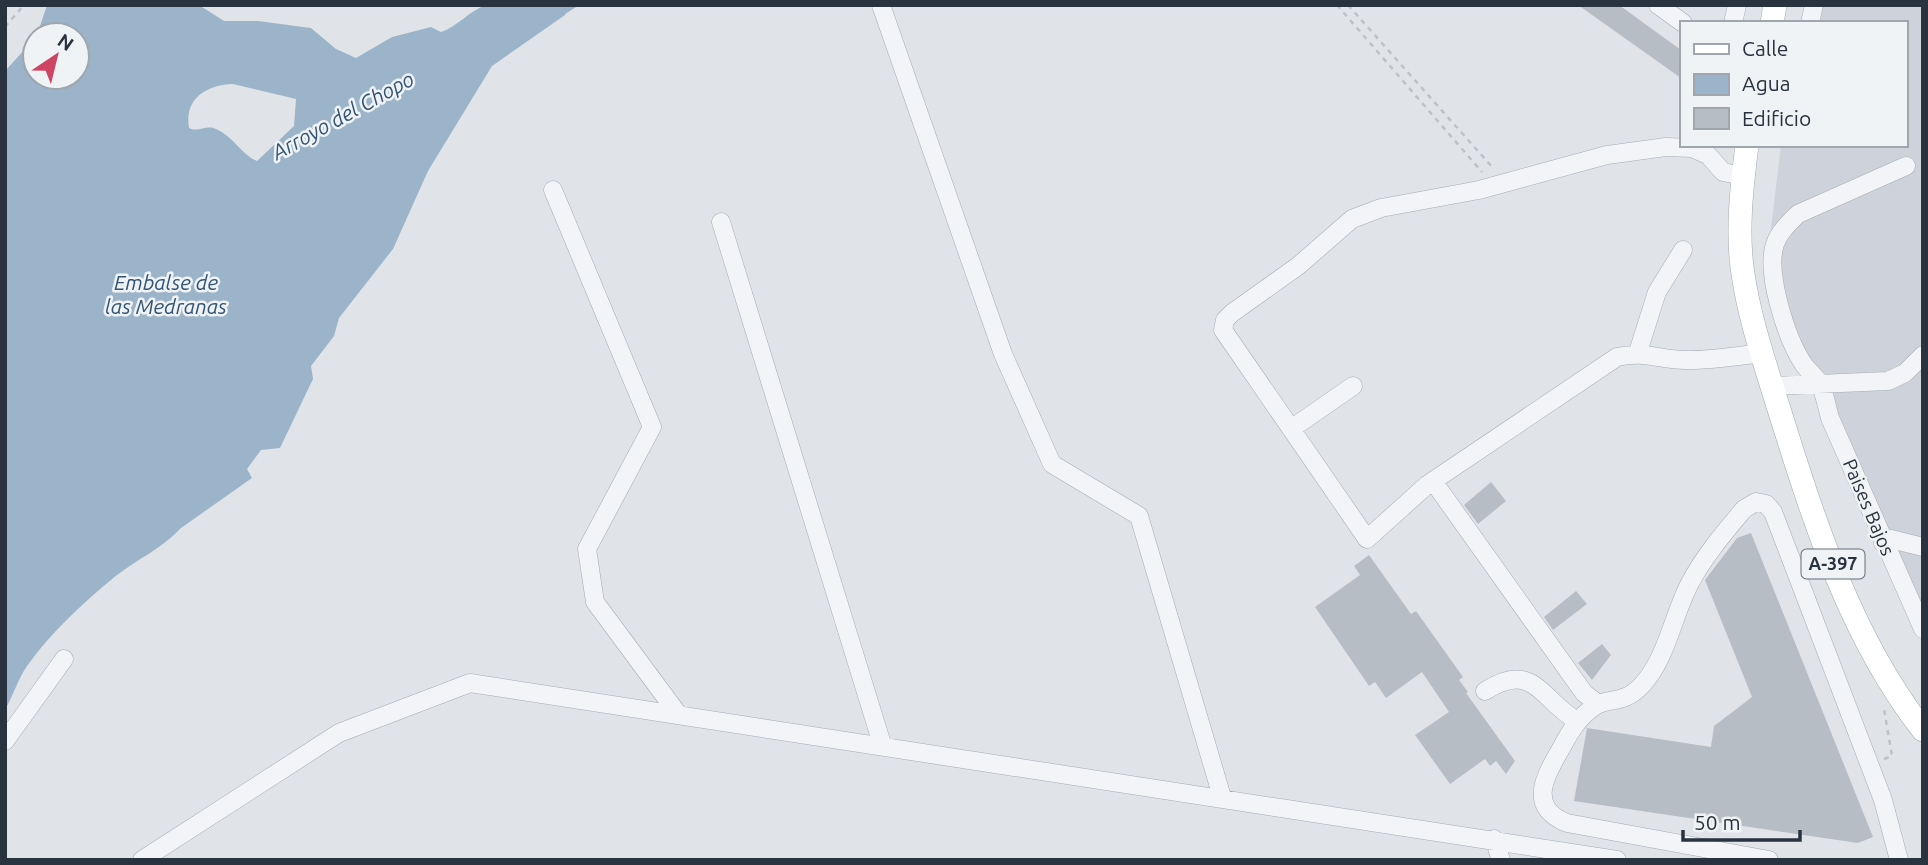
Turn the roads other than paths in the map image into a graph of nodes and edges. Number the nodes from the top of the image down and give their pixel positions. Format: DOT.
graph roads {
  1 [pos="881,5"];
  2 [pos="1658,5"];
  3 [pos="1680,21"];
  4 [pos="1747,147"];
  5 [pos="1906,166"];
  6 [pos="1743,176"];
  7 [pos="553,190"];
  8 [pos="721,222"];
  9 [pos="1683,250"];
  10 [pos="1638,352"];
  11 [pos="1762,354"];
  12 [pos="1923,355"];
  13 [pos="1821,384"];
  14 [pos="1353,386"];
  15 [pos="1772,386"];
  16 [pos="1291,429"];
  17 [pos="1433,481"];
  18 [pos="1883,543"];
  19 [pos="1923,547"];
  20 [pos="1923,629"];
  21 [pos="64,659"];
  22 [pos="1485,691"];
  23 [pos="1598,704"];
  24 [pos="678,714"];
  25 [pos="1577,721"];
  26 [pos="1923,730"];
  27 [pos="5,741"];
  28 [pos="881,744"];
  29 [pos="1222,797"];
  30 [pos="1494,839"];
  31 [pos="142,860"];
  32 [pos="1501,860"];
  33 [pos="1617,860"];
  34 [pos="1769,860"];
  35 [pos="1899,860"];
  1 -- 29 [label="street"];
  2 -- 3 [label="street"];
  4 -- 6 [label="main road, A-397"];
  5 -- 13 [label="street"];
  6 -- 11 [label="main road, A-397"];
  6 -- 16 [label="street"];
  7 -- 24 [label="street"];
  8 -- 28 [label="street"];
  9 -- 10 [label="street"];
  10 -- 11 [label="street"];
  10 -- 17 [label="street"];
  11 -- 15 [label="main road, A-397"];
  12 -- 13 [label="street"];
  13 -- 15 [label="street"];
  13 -- 18 [label="street, Paises Bajos"];
  14 -- 16 [label="street"];
  15 -- 26 [label="main road, A-397"];
  16 -- 17 [label="street"];
  17 -- 23 [label="street"];
  18 -- 19 [label="street"];
  18 -- 20 [label="street, Paises Bajos"];
  21 -- 27 [label="street"];
  22 -- 25 [label="street"];
  23 -- 25 [label="street"];
  23 -- 35 [label="street"];
  24 -- 28 [label="street"];
  24 -- 31 [label="street"];
  25 -- 34 [label="street"];
  28 -- 29 [label="street"];
  29 -- 30 [label="street"];
  30 -- 32 [label="street"];
  30 -- 33 [label="street"];
}
